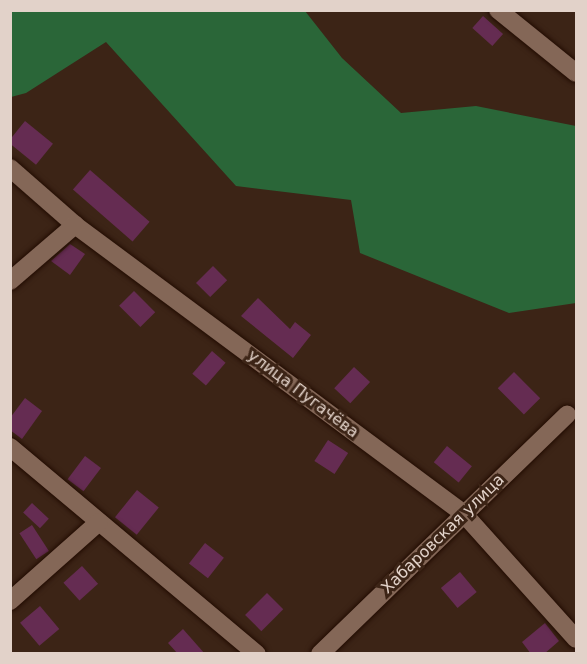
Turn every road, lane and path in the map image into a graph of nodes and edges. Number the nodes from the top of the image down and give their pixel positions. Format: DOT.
graph roads {
  1 [pos="498,10"];
  2 [pos="576,73"];
  3 [pos="10,168"];
  4 [pos="75,225"];
  5 [pos="10,281"];
  6 [pos="567,415"];
  7 [pos="10,447"];
  8 [pos="463,513"];
  9 [pos="99,522"];
  10 [pos="10,601"];
  11 [pos="576,639"];
  12 [pos="257,654"];
  13 [pos="320,654"];
  1 -- 2 [label="street"];
  3 -- 4 [label="street, улица Пугачёва"];
  4 -- 5 [label="street"];
  4 -- 8 [label="street, улица Пугачёва"];
  6 -- 8 [label="street, Хабаровская улица"];
  7 -- 9 [label="street"];
  8 -- 11 [label="street, улица Пугачёва"];
  8 -- 13 [label="street, Хабаровская улица"];
  9 -- 10 [label="street"];
  9 -- 12 [label="street"];
}
